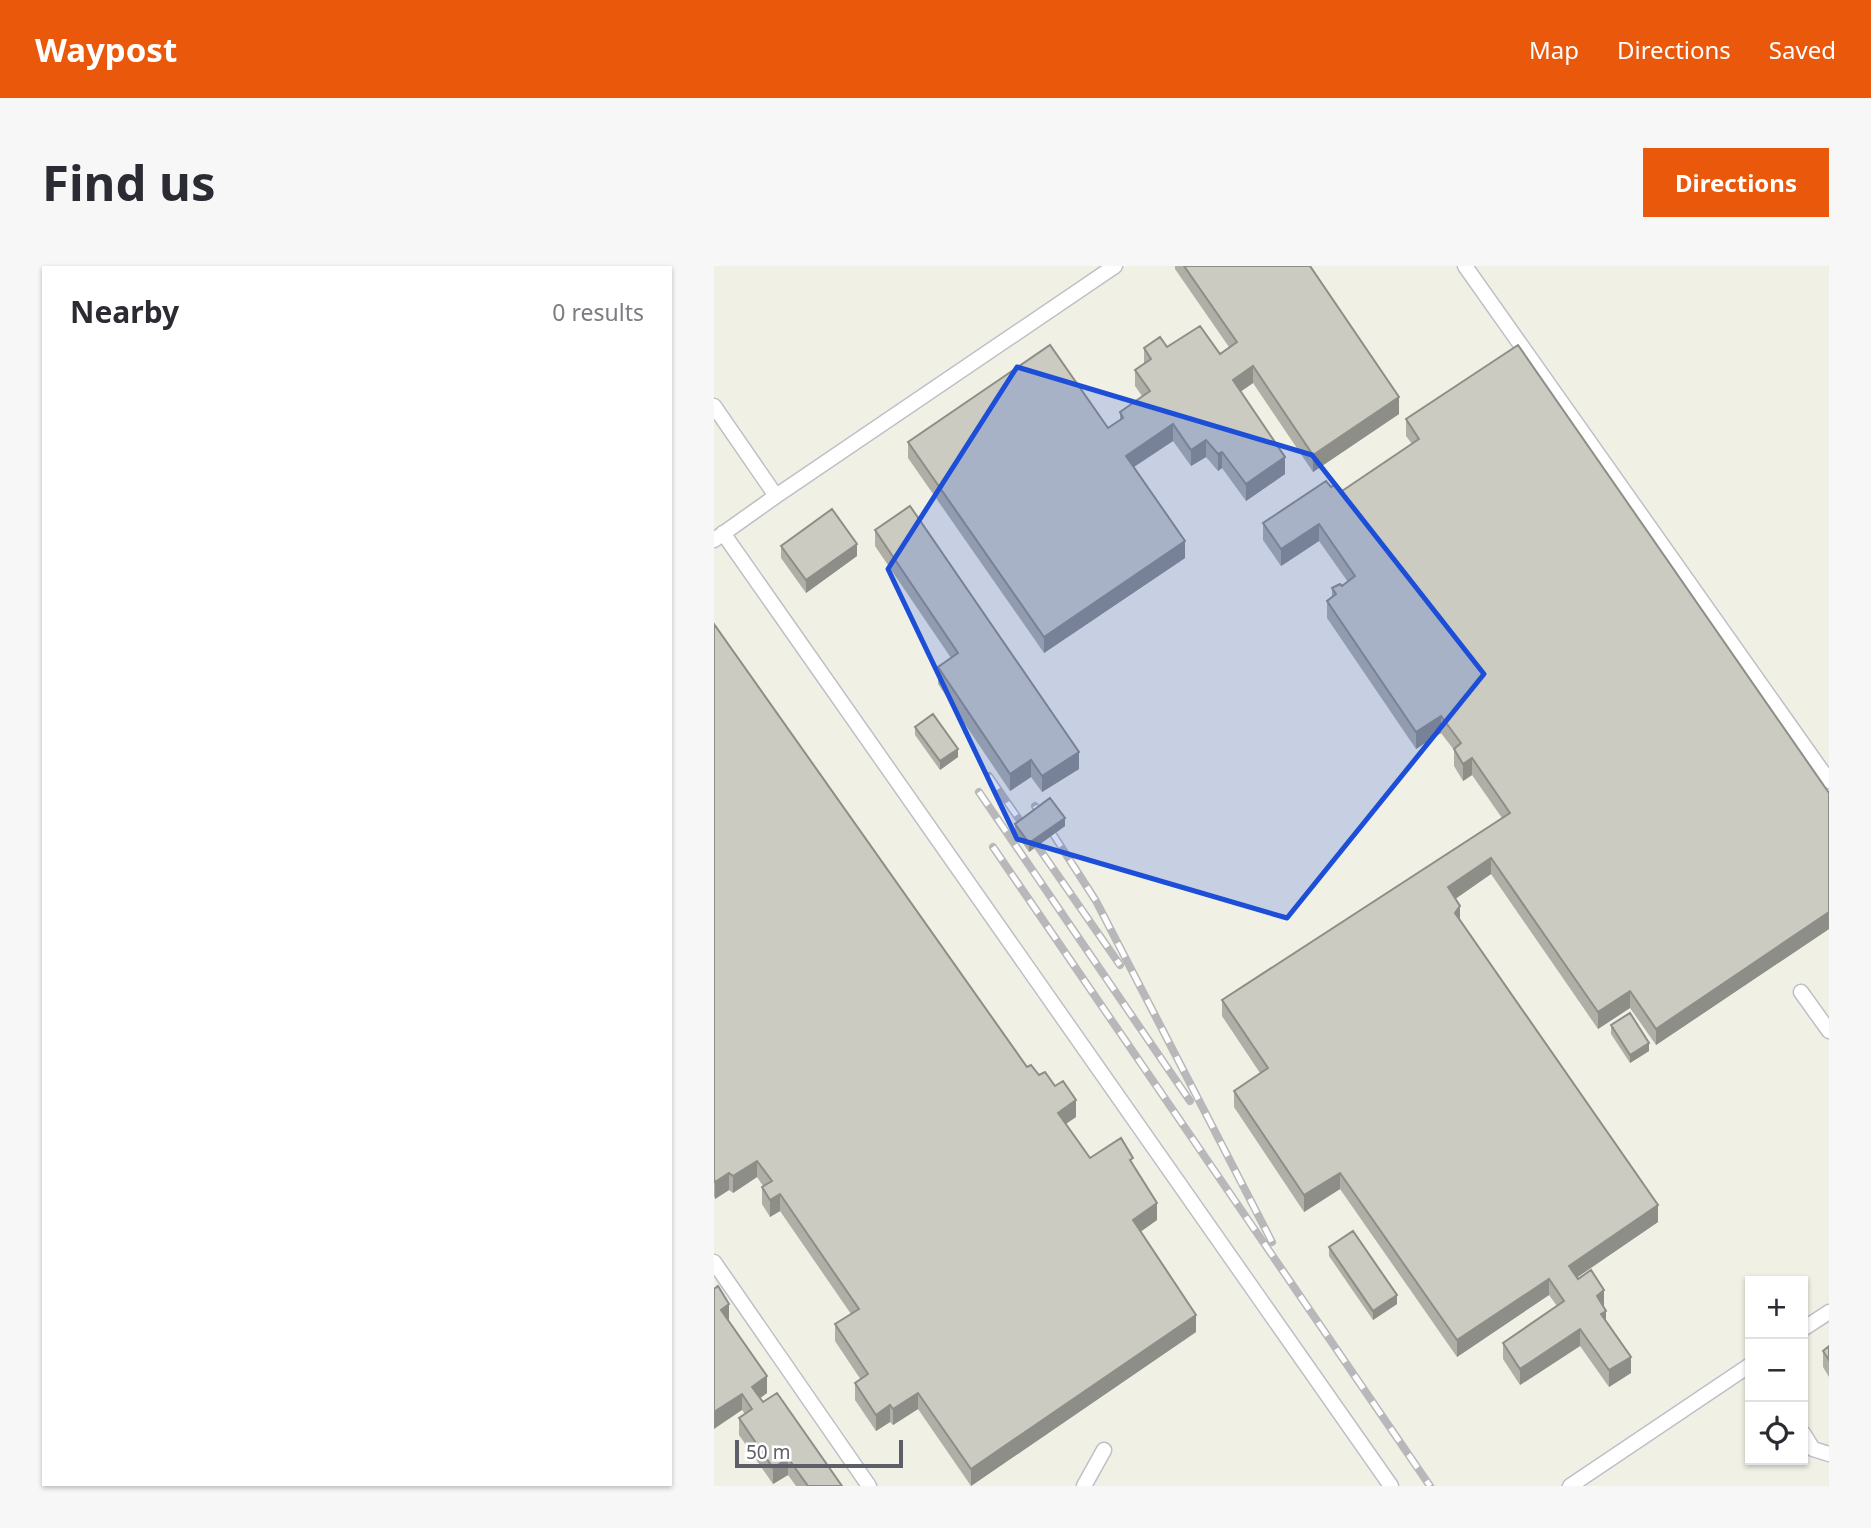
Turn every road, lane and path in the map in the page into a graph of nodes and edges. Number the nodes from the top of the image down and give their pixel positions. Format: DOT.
graph roads {
  1 [pos="1115,266"];
  2 [pos="1465,266"];
  3 [pos="714,406"];
  4 [pos="776,496"];
  5 [pos="719,537"];
  6 [pos="1829,781"];
  7 [pos="1801,992"];
  8 [pos="1829,1031"];
  9 [pos="714,1262"];
  10 [pos="1829,1312"];
  11 [pos="1808,1326"];
  12 [pos="1745,1368"];
  13 [pos="1808,1441"];
  14 [pos="1104,1450"];
  15 [pos="1829,1454"];
  16 [pos="869,1486"];
  17 [pos="1084,1486"];
  18 [pos="1391,1486"];
  19 [pos="1570,1486"];
  1 -- 4 [label="lane"];
  2 -- 6 [label="lane"];
  3 -- 4 [label="lane"];
  4 -- 5 [label="lane"];
  5 -- 18 [label="lane"];
  7 -- 8 [label="lane"];
  9 -- 16 [label="lane"];
  10 -- 11 [label="lane"];
  12 -- 19 [label="lane"];
  13 -- 15 [label="lane"];
  14 -- 17 [label="lane"];
}
